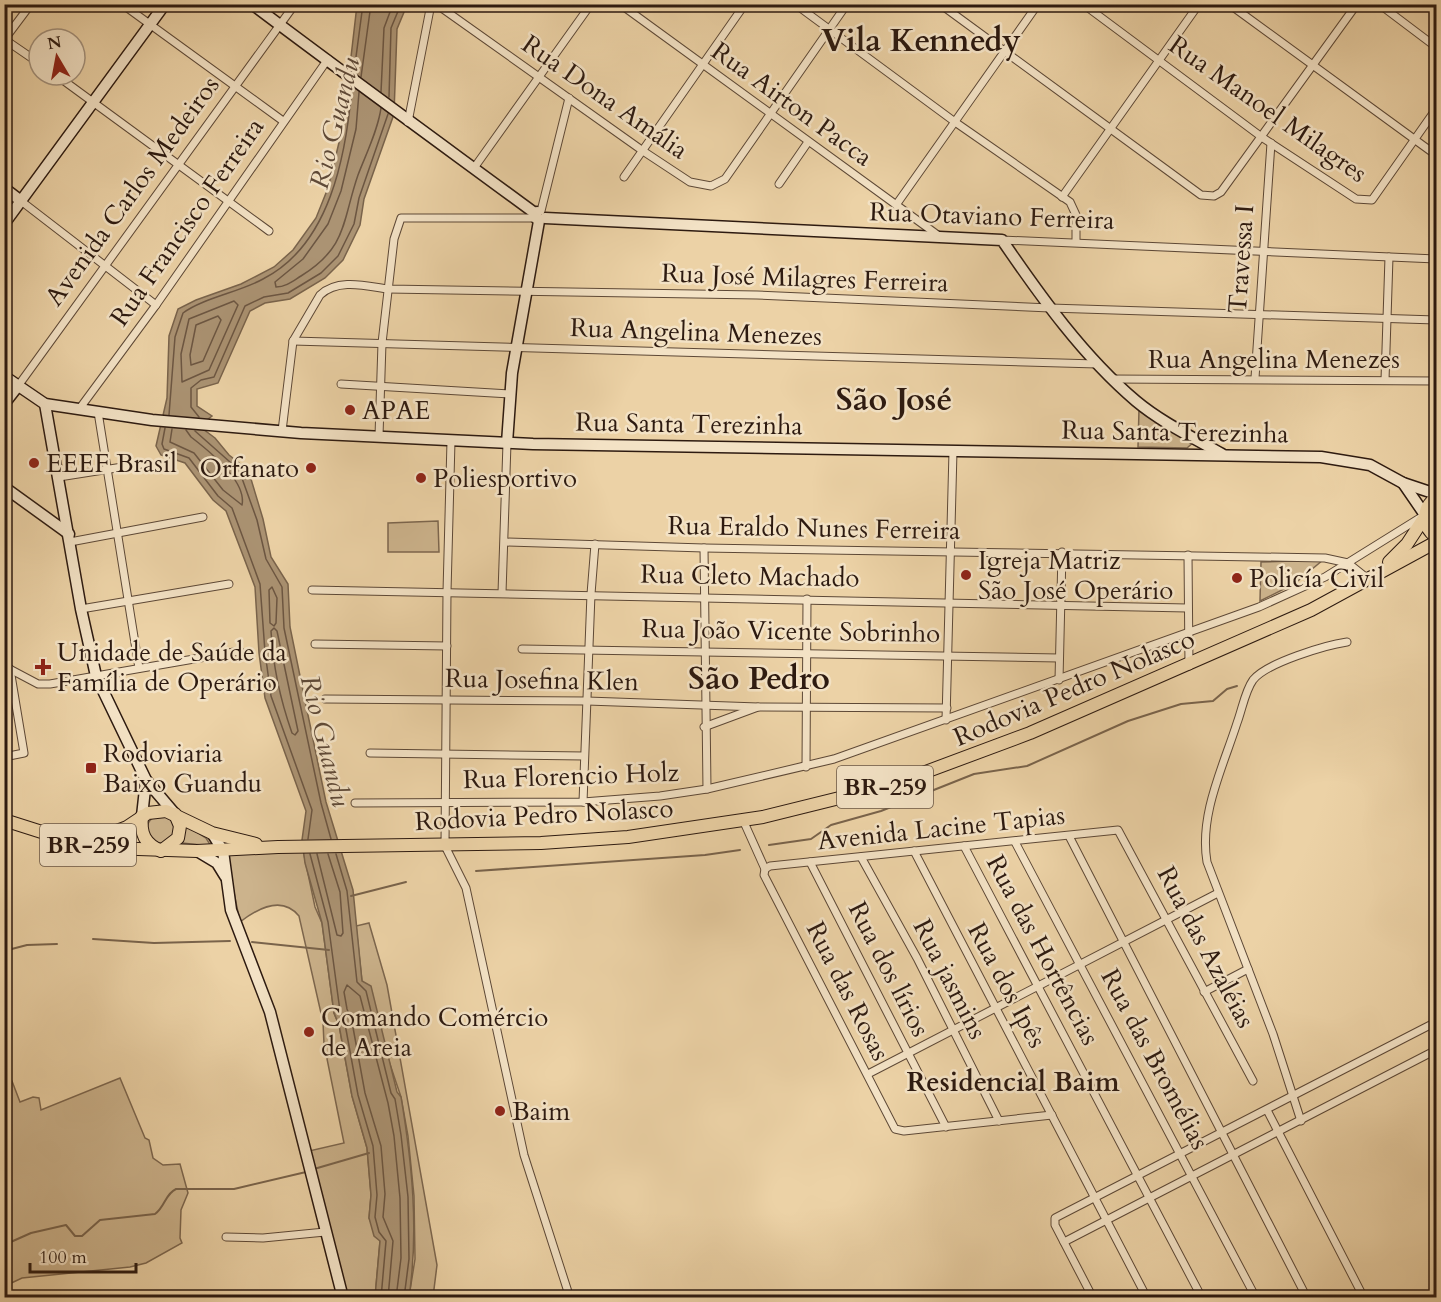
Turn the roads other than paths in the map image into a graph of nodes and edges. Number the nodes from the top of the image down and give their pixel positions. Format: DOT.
graph roads {
  1 [pos="31,4"];
  2 [pos="122,4"];
  3 [pos="165,4"];
  4 [pos="252,4"];
  5 [pos="295,4"];
  6 [pos="431,4"];
  7 [pos="436,4"];
  8 [pos="591,4"];
  9 [pos="620,4"];
  10 [pos="745,4"];
  11 [pos="795,4"];
  12 [pos="847,4"];
  13 [pos="940,4"];
  14 [pos="1038,4"];
  15 [pos="1083,4"];
  16 [pos="1199,4"];
  17 [pos="1229,4"];
  18 [pos="1357,4"];
  19 [pos="1378,4"];
  20 [pos="150,25"];
  21 [pos="280,25"];
  22 [pos="828,30"];
  23 [pos="5,40"];
  24 [pos="1437,47"];
  25 [pos="1004,50"];
  26 [pos="27,55"];
  27 [pos="328,59"];
  28 [pos="1158,59"];
  29 [pos="701,64"];
  30 [pos="1311,65"];
  31 [pos="541,78"];
  32 [pos="236,86"];
  33 [pos="73,87"];
  34 [pos="568,98"];
  35 [pos="93,101"];
  36 [pos="1437,109"];
  37 [pos="769,114"];
  38 [pos="404,119"];
  39 [pos="283,121"];
  40 [pos="955,122"];
  41 [pos="1112,128"];
  42 [pos="1263,138"];
  43 [pos="1415,139"];
  44 [pos="808,142"];
  45 [pos="1271,143"];
  46 [pos="643,151"];
  47 [pos="1437,155"];
  48 [pos="180,164"];
  49 [pos="474,168"];
  50 [pos="624,177"];
  51 [pos="779,184"];
  52 [pos="4,188"];
  53 [pos="1062,197"];
  54 [pos="21,201"];
  55 [pos="227,201"];
  56 [pos="896,205"];
  57 [pos="539,216"];
  58 [pos="4,224"];
  59 [pos="269,231"];
  60 [pos="939,236"];
  61 [pos="1002,240"];
  62 [pos="1076,242"];
  63 [pos="1262,251"];
  64 [pos="1389,257"];
  65 [pos="1437,259"];
  66 [pos="103,266"];
  67 [pos="388,289"];
  68 [pos="528,291"];
  69 [pos="156,305"];
  70 [pos="1050,308"];
  71 [pos="1258,314"];
  72 [pos="1387,319"];
  73 [pos="1437,320"];
  74 [pos="293,341"];
  75 [pos="382,343"];
  76 [pos="516,347"];
  77 [pos="1097,364"];
  78 [pos="4,376"];
  79 [pos="1255,378"];
  80 [pos="1112,379"];
  81 [pos="1385,380"];
  82 [pos="1437,381"];
  83 [pos="341,384"];
  84 [pos="18,386"];
  85 [pos="380,387"];
  86 [pos="510,394"];
  87 [pos="4,404"];
  88 [pos="45,404"];
  89 [pos="80,408"];
  90 [pos="98,412"];
  91 [pos="282,431"];
  92 [pos="379,436"];
  93 [pos="451,441"];
  94 [pos="507,442"];
  95 [pos="1200,442"];
  96 [pos="953,451"];
  97 [pos="1222,454"];
  98 [pos="1193,455"];
  99 [pos="148,463"];
  100 [pos="107,469"];
  101 [pos="59,477"];
  102 [pos="1403,483"];
  103 [pos="4,487"];
  104 [pos="1437,496"];
  105 [pos="1425,516"];
  106 [pos="203,517"];
  107 [pos="119,534"];
  108 [pos="1437,537"];
  109 [pos="69,538"];
  110 [pos="505,542"];
  111 [pos="1437,542"];
  112 [pos="595,544"];
  113 [pos="704,548"];
  114 [pos="951,551"];
  115 [pos="1062,552"];
  116 [pos="1188,555"];
  117 [pos="1348,563"];
  118 [pos="1372,577"];
  119 [pos="229,584"];
  120 [pos="312,590"];
  121 [pos="447,592"];
  122 [pos="502,593"];
  123 [pos="591,594"];
  124 [pos="705,596"];
  125 [pos="807,599"];
  126 [pos="130,600"];
  127 [pos="949,601"];
  128 [pos="1061,605"];
  129 [pos="1187,608"];
  130 [pos="81,609"];
  131 [pos="1186,633"];
  132 [pos="1347,642"];
  133 [pos="315,644"];
  134 [pos="447,645"];
  135 [pos="590,648"];
  136 [pos="522,649"];
  137 [pos="240,651"];
  138 [pos="705,651"];
  139 [pos="807,652"];
  140 [pos="948,655"];
  141 [pos="1059,658"];
  142 [pos="1189,666"];
  143 [pos="7,668"];
  144 [pos="139,668"];
  145 [pos="96,676"];
  146 [pos="1059,680"];
  147 [pos="325,699"];
  148 [pos="445,700"];
  149 [pos="587,701"];
  150 [pos="705,705"];
  151 [pos="806,706"];
  152 [pos="758,707"];
  153 [pos="947,708"];
  154 [pos="946,720"];
  155 [pos="704,727"];
  156 [pos="446,752"];
  157 [pos="370,753"];
  158 [pos="584,756"];
  159 [pos="4,757"];
  160 [pos="806,767"];
  161 [pos="146,780"];
  162 [pos="706,789"];
  163 [pos="447,802"];
  164 [pos="583,802"];
  165 [pos="355,803"];
  166 [pos="175,814"];
  167 [pos="142,816"];
  168 [pos="4,820"];
  169 [pos="743,820"];
  170 [pos="17,824"];
  171 [pos="1122,832"];
  172 [pos="212,833"];
  173 [pos="1069,836"];
  174 [pos="1015,842"];
  175 [pos="446,846"];
  176 [pos="964,846"];
  177 [pos="280,847"];
  178 [pos="161,851"];
  179 [pos="197,851"];
  180 [pos="223,851"];
  181 [pos="914,851"];
  182 [pos="861,857"];
  183 [pos="810,862"];
  184 [pos="765,869"];
  185 [pos="228,884"];
  186 [pos="1218,893"];
  187 [pos="1167,919"];
  188 [pos="1125,941"];
  189 [pos="1082,964"];
  190 [pos="1248,969"];
  191 [pos="1039,986"];
  192 [pos="1204,992"];
  193 [pos="995,1009"];
  194 [pos="1437,1022"];
  195 [pos="952,1031"];
  196 [pos="1437,1050"];
  197 [pos="909,1053"];
  198 [pos="868,1074"];
  199 [pos="1253,1081"];
  200 [pos="1293,1093"];
  201 [pos="1267,1110"];
  202 [pos="1052,1115"];
  203 [pos="999,1121"];
  204 [pos="1301,1121"];
  205 [pos="946,1127"];
  206 [pos="1278,1131"];
  207 [pos="1224,1132"];
  208 [pos="1181,1154"];
  209 [pos="1234,1154"];
  210 [pos="1192,1175"];
  211 [pos="1139,1176"];
  212 [pos="1150,1197"];
  213 [pos="1096,1198"];
  214 [pos="1107,1219"];
  215 [pos="325,1232"];
  216 [pos="226,1237"];
  217 [pos="1064,1242"];
  218 [pos="343,1298"];
  219 [pos="570,1298"];
  220 [pos="1093,1298"];
  221 [pos="1147,1298"];
  222 [pos="1202,1298"];
  223 [pos="1256,1298"];
  224 [pos="1307,1298"];
  225 [pos="1364,1298"];
  1 -- 23 [label="street"];
  2 -- 20 [label="street"];
  3 -- 20 [label="street"];
  4 -- 21 [label="street"];
  5 -- 21 [label="street, Avenida Carlos Medeiros"];
  6 -- 38 [label="street"];
  7 -- 31 [label="street, Rua Dona Amália"];
  8 -- 31 [label="street"];
  9 -- 29 [label="street, Rua Airton Pacca"];
  10 -- 29 [label="street"];
  11 -- 22 [label="street"];
  12 -- 22 [label="street"];
  13 -- 25 [label="street"];
  14 -- 25 [label="street"];
  15 -- 28 [label="street, Rua Manoel Milagres"];
  16 -- 28 [label="street"];
  17 -- 30 [label="street"];
  18 -- 30 [label="street"];
  19 -- 24 [label="street"];
  20 -- 32 [label="street"];
  20 -- 35 [label="street"];
  21 -- 27 [label="street"];
  21 -- 32 [label="street, Avenida Carlos Medeiros"];
  22 -- 37 [label="street"];
  22 -- 40 [label="street"];
  23 -- 26 [label="street"];
  25 -- 40 [label="street"];
  25 -- 41 [label="street"];
  27 -- 38 [label="street"];
  27 -- 39 [label="street, Rua Francisco Ferreira"];
  28 -- 41 [label="street"];
  28 -- 42 [label="street, Rua Manoel Milagres"];
  29 -- 37 [label="street, Rua Airton Pacca"];
  29 -- 46 [label="street"];
  30 -- 42 [label="street"];
  30 -- 43 [label="street"];
  31 -- 34 [label="street, Rua Dona Amália"];
  31 -- 49 [label="street"];
  32 -- 39 [label="street"];
  32 -- 48 [label="street, Avenida Carlos Medeiros"];
  33 -- 35 [label="street"];
  34 -- 46 [label="street, Rua Dona Amália"];
  34 -- 57 [label="street"];
  35 -- 48 [label="street"];
  35 -- 54 [label="street"];
  36 -- 43 [label="street"];
  37 -- 44 [label="street, Rua Airton Pacca"];
  37 -- 46 [label="street, Rua Dona Amália"];
  38 -- 49 [label="street"];
  39 -- 55 [label="street, Rua Francisco Ferreira"];
  40 -- 53 [label="street"];
  40 -- 56 [label="street"];
  41 -- 42 [label="street"];
  41 -- 53 [label="street"];
  42 -- 45 [label="street, Rua Manoel Milagres"];
  43 -- 45 [label="street, Rua Manoel Milagres"];
  43 -- 47 [label="street"];
  44 -- 51 [label="street"];
  44 -- 56 [label="street, Rua Airton Pacca"];
  45 -- 63 [label="street, Travessa I"];
  46 -- 50 [label="street"];
  48 -- 55 [label="street"];
  48 -- 66 [label="street, Avenida Carlos Medeiros"];
  49 -- 57 [label="street"];
  52 -- 54 [label="street"];
  53 -- 62 [label="street"];
  54 -- 58 [label="street"];
  54 -- 66 [label="street"];
  55 -- 59 [label="street"];
  55 -- 69 [label="street, Rua Francisco Ferreira"];
  56 -- 60 [label="street, Rua Airton Pacca"];
  57 -- 60 [label="street, Rua Otaviano Ferreira"];
  57 -- 67 [label="street, Rua Otaviano Ferreira"];
  57 -- 68 [label="street"];
  60 -- 61 [label="street, Rua Otaviano Ferreira"];
  61 -- 62 [label="street, Rua Otaviano Ferreira"];
  61 -- 70 [label="street"];
  62 -- 63 [label="street, Rua Otaviano Ferreira"];
  63 -- 64 [label="street, Rua Otaviano Ferreira"];
  63 -- 71 [label="street, Travessa I"];
  64 -- 65 [label="street, Rua Otaviano Ferreira"];
  64 -- 72 [label="street"];
  66 -- 69 [label="street"];
  66 -- 84 [label="street, Avenida Carlos Medeiros"];
  67 -- 68 [label="street, Rua José Milagres Ferreira"];
  67 -- 74 [label="street, Rua José Milagres Ferreira"];
  67 -- 75 [label="street"];
  68 -- 70 [label="street, Rua José Milagres Ferreira"];
  68 -- 76 [label="street"];
  69 -- 89 [label="street, Rua Francisco Ferreira"];
  70 -- 71 [label="street, Rua José Milagres Ferreira"];
  70 -- 77 [label="street"];
  71 -- 72 [label="street, Rua José Milagres Ferreira"];
  71 -- 79 [label="street, Travessa I"];
  72 -- 73 [label="street, Rua José Milagres Ferreira"];
  72 -- 81 [label="street"];
  74 -- 75 [label="street, Rua Angelina Menezes"];
  74 -- 91 [label="street, Rua José Milagres Ferreira"];
  75 -- 76 [label="street, Rua Angelina Menezes"];
  75 -- 85 [label="street"];
  76 -- 77 [label="street, Rua Angelina Menezes"];
  76 -- 86 [label="street"];
  77 -- 80 [label="street"];
  78 -- 84 [label="street"];
  79 -- 80 [label="street, Rua Angelina Menezes"];
  79 -- 81 [label="street, Rua Angelina Menezes"];
  80 -- 95 [label="street"];
  81 -- 82 [label="street, Rua Angelina Menezes"];
  83 -- 85 [label="street"];
  84 -- 87 [label="street, Avenida Carlos Medeiros"];
  84 -- 88 [label="street"];
  85 -- 86 [label="street"];
  85 -- 92 [label="street"];
  86 -- 94 [label="street"];
  88 -- 89 [label="street, Rua Santa Terezinha"];
  88 -- 101 [label="street"];
  89 -- 90 [label="street, Rua Santa Terezinha"];
  90 -- 91 [label="street, Rua Santa Terezinha"];
  90 -- 100 [label="street"];
  91 -- 92 [label="street, Rua Santa Terezinha"];
  92 -- 93 [label="street, Rua Santa Terezinha"];
  93 -- 94 [label="street, Rua Santa Terezinha"];
  93 -- 121 [label="street"];
  94 -- 96 [label="street, Rua Santa Terezinha"];
  94 -- 110 [label="street"];
  95 -- 97 [label="street"];
  95 -- 98 [label="street"];
  96 -- 98 [label="street, Rua Santa Terezinha"];
  96 -- 114 [label="street"];
  97 -- 98 [label="street, Rua Santa Terezinha"];
  97 -- 102 [label="street, Rua Santa Terezinha"];
  99 -- 100 [label="street"];
  100 -- 101 [label="street"];
  100 -- 107 [label="street"];
  101 -- 109 [label="street"];
  102 -- 104 [label="street"];
  102 -- 105 [label="street"];
  103 -- 109 [label="street"];
  104 -- 105 [label="highway, Rodovia Pedro Nolasco"];
  105 -- 108 [label="highway"];
  105 -- 117 [label="street, Rua Florencio Holz"];
  105 -- 118 [label="highway, Rodovia Pedro Nolasco / BR-259"];
  106 -- 107 [label="street"];
  107 -- 109 [label="street"];
  107 -- 126 [label="street"];
  109 -- 130 [label="street"];
  110 -- 112 [label="street, Rua Eraldo Nunes Ferreira"];
  110 -- 122 [label="street"];
  111 -- 118 [label="highway, Rodovia Pedro Nolasco / BR-259"];
  112 -- 113 [label="street, Rua Eraldo Nunes Ferreira"];
  112 -- 123 [label="street"];
  113 -- 114 [label="street, Rua Eraldo Nunes Ferreira"];
  113 -- 124 [label="street"];
  114 -- 115 [label="street, Rua Eraldo Nunes Ferreira"];
  114 -- 127 [label="street"];
  115 -- 116 [label="street, Rua Eraldo Nunes Ferreira"];
  115 -- 128 [label="street"];
  116 -- 117 [label="street, Rua Eraldo Nunes Ferreira"];
  116 -- 129 [label="street"];
  117 -- 118 [label="street, Rua Eraldo Nunes Ferreira"];
  117 -- 131 [label="street, Rua Florencio Holz"];
  118 -- 142 [label="highway, Rodovia Pedro Nolasco / BR-259"];
  119 -- 126 [label="street"];
  120 -- 121 [label="street, Rua Cleto Machado"];
  121 -- 122 [label="street, Rua Cleto Machado"];
  121 -- 134 [label="street"];
  122 -- 123 [label="street, Rua Cleto Machado"];
  123 -- 124 [label="street, Rua Cleto Machado"];
  123 -- 135 [label="street"];
  124 -- 125 [label="street, Rua Cleto Machado"];
  124 -- 138 [label="street"];
  125 -- 127 [label="street, Rua Cleto Machado"];
  125 -- 139 [label="street"];
  126 -- 130 [label="street"];
  126 -- 144 [label="street"];
  127 -- 128 [label="street, Rua Cleto Machado"];
  127 -- 140 [label="street"];
  128 -- 129 [label="street, Rua Cleto Machado"];
  128 -- 141 [label="street"];
  129 -- 131 [label="street"];
  130 -- 145 [label="street"];
  131 -- 142 [label="street"];
  131 -- 146 [label="street, Rua Florencio Holz"];
  132 -- 186 [label="street"];
  133 -- 134 [label="street"];
  134 -- 148 [label="street"];
  135 -- 136 [label="street, Rua João Vicente Sobrinho"];
  135 -- 138 [label="street, Rua João Vicente Sobrinho"];
  135 -- 149 [label="street"];
  137 -- 144 [label="street"];
  138 -- 139 [label="street, Rua João Vicente Sobrinho"];
  138 -- 150 [label="street"];
  139 -- 140 [label="street, Rua João Vicente Sobrinho"];
  139 -- 151 [label="street"];
  140 -- 141 [label="street, Rua João Vicente Sobrinho"];
  140 -- 153 [label="street"];
  141 -- 146 [label="street"];
  142 -- 169 [label="highway, Rodovia Pedro Nolasco / BR-259"];
  143 -- 145 [label="street"];
  143 -- 159 [label="street"];
  144 -- 145 [label="street"];
  145 -- 161 [label="street"];
  146 -- 154 [label="street, Rua Florencio Holz"];
  147 -- 148 [label="street, Rua Josefina Klen"];
  148 -- 149 [label="street, Rua Josefina Klen"];
  148 -- 156 [label="street"];
  149 -- 150 [label="street, Rua Josefina Klen"];
  149 -- 158 [label="street"];
  150 -- 152 [label="street, Rua Josefina Klen"];
  150 -- 155 [label="street"];
  151 -- 152 [label="street, Rua Josefina Klen"];
  151 -- 153 [label="street, Rua Josefina Klen"];
  151 -- 160 [label="street"];
  152 -- 155 [label="street"];
  153 -- 154 [label="street"];
  154 -- 160 [label="street, Rua Florencio Holz"];
  155 -- 162 [label="street"];
  156 -- 157 [label="street"];
  156 -- 158 [label="street"];
  156 -- 163 [label="street"];
  158 -- 164 [label="street"];
  160 -- 162 [label="street, Rua Florencio Holz"];
  161 -- 166 [label="street"];
  161 -- 167 [label="street"];
  162 -- 164 [label="street, Rua Florencio Holz"];
  163 -- 164 [label="street, Rua Florencio Holz"];
  163 -- 165 [label="street, Rua Florencio Holz"];
  163 -- 175 [label="street"];
  166 -- 167 [label="highway"];
  166 -- 172 [label="highway, Rodovia Pedro Nolasco / BR-259"];
  166 -- 178 [label="highway"];
  167 -- 170 [label="highway, Rodovia Pedro Nolasco / BR-259"];
  167 -- 178 [label="highway"];
  168 -- 170 [label="highway, Rodovia Pedro Nolasco / BR-259"];
  169 -- 175 [label="highway, Rodovia Pedro Nolasco / BR-259"];
  169 -- 184 [label="street, Rua das Rosas"];
  170 -- 178 [label="highway, Rodovia Pedro Nolasco / BR-259"];
  171 -- 173 [label="street, Avenida Lacine Tapias"];
  171 -- 187 [label="street, Rua das Azaléias"];
  172 -- 177 [label="highway, Rodovia Pedro Nolasco / BR-259"];
  172 -- 180 [label="street"];
  173 -- 174 [label="street, Avenida Lacine Tapias"];
  173 -- 188 [label="street"];
  174 -- 176 [label="street, Avenida Lacine Tapias"];
  174 -- 189 [label="street, Rua das Bromélias"];
  175 -- 177 [label="highway, Rodovia Pedro Nolasco / BR-259"];
  175 -- 219 [label="street"];
  176 -- 181 [label="street, Avenida Lacine Tapias"];
  176 -- 191 [label="street, Rua das Hortências"];
  177 -- 180 [label="highway, Rodovia Pedro Nolasco / BR-259"];
  178 -- 179 [label="highway, Rodovia Pedro Nolasco / BR-259"];
  179 -- 180 [label="highway, Rodovia Pedro Nolasco / BR-259"];
  179 -- 185 [label="street"];
  180 -- 185 [label="street"];
  181 -- 182 [label="street, Avenida Lacine Tapias"];
  181 -- 193 [label="street, Rua dos Ipês"];
  182 -- 183 [label="street, Avenida Lacine Tapias"];
  182 -- 195 [label="street, Rua jasmins"];
  183 -- 184 [label="street, Avenida Lacine Tapias"];
  183 -- 197 [label="street, Rua dos lírios"];
  184 -- 198 [label="street, Rua das Rosas"];
  185 -- 215 [label="street"];
  186 -- 187 [label="street"];
  186 -- 190 [label="street"];
  187 -- 188 [label="street"];
  187 -- 192 [label="street, Rua das Azaléias"];
  188 -- 189 [label="street"];
  188 -- 207 [label="street"];
  189 -- 191 [label="street"];
  189 -- 208 [label="street, Rua das Bromélias"];
  190 -- 192 [label="street"];
  190 -- 200 [label="street"];
  191 -- 193 [label="street"];
  191 -- 211 [label="street, Rua das Hortências"];
  192 -- 199 [label="street, Rua das Azaléias"];
  193 -- 195 [label="street"];
  193 -- 202 [label="street, Rua dos Ipês"];
  194 -- 200 [label="street"];
  195 -- 197 [label="street"];
  195 -- 203 [label="street, Rua jasmins"];
  196 -- 204 [label="street"];
  197 -- 198 [label="street"];
  197 -- 205 [label="street, Rua dos lírios"];
  198 -- 205 [label="street, Rua das Rosas"];
  200 -- 201 [label="street"];
  200 -- 204 [label="street"];
  201 -- 206 [label="street"];
  201 -- 207 [label="street"];
  202 -- 203 [label="street"];
  202 -- 213 [label="street, Rua dos Ipês"];
  203 -- 205 [label="street"];
  204 -- 206 [label="street"];
  206 -- 209 [label="street"];
  206 -- 225 [label="street"];
  207 -- 208 [label="street"];
  207 -- 209 [label="street"];
  208 -- 210 [label="street, Rua das Bromélias"];
  208 -- 211 [label="street"];
  209 -- 210 [label="street"];
  209 -- 224 [label="street"];
  210 -- 212 [label="street"];
  210 -- 223 [label="street, Rua das Bromélias"];
  211 -- 212 [label="street, Rua das Hortências"];
  211 -- 213 [label="street"];
  212 -- 214 [label="street"];
  212 -- 222 [label="street, Rua das Hortências"];
  213 -- 214 [label="street, Rua dos Ipês"];
  213 -- 217 [label="street"];
  214 -- 217 [label="street"];
  214 -- 221 [label="street, Rua dos Ipês"];
  215 -- 216 [label="street"];
  215 -- 218 [label="street"];
  217 -- 220 [label="street"];
}
